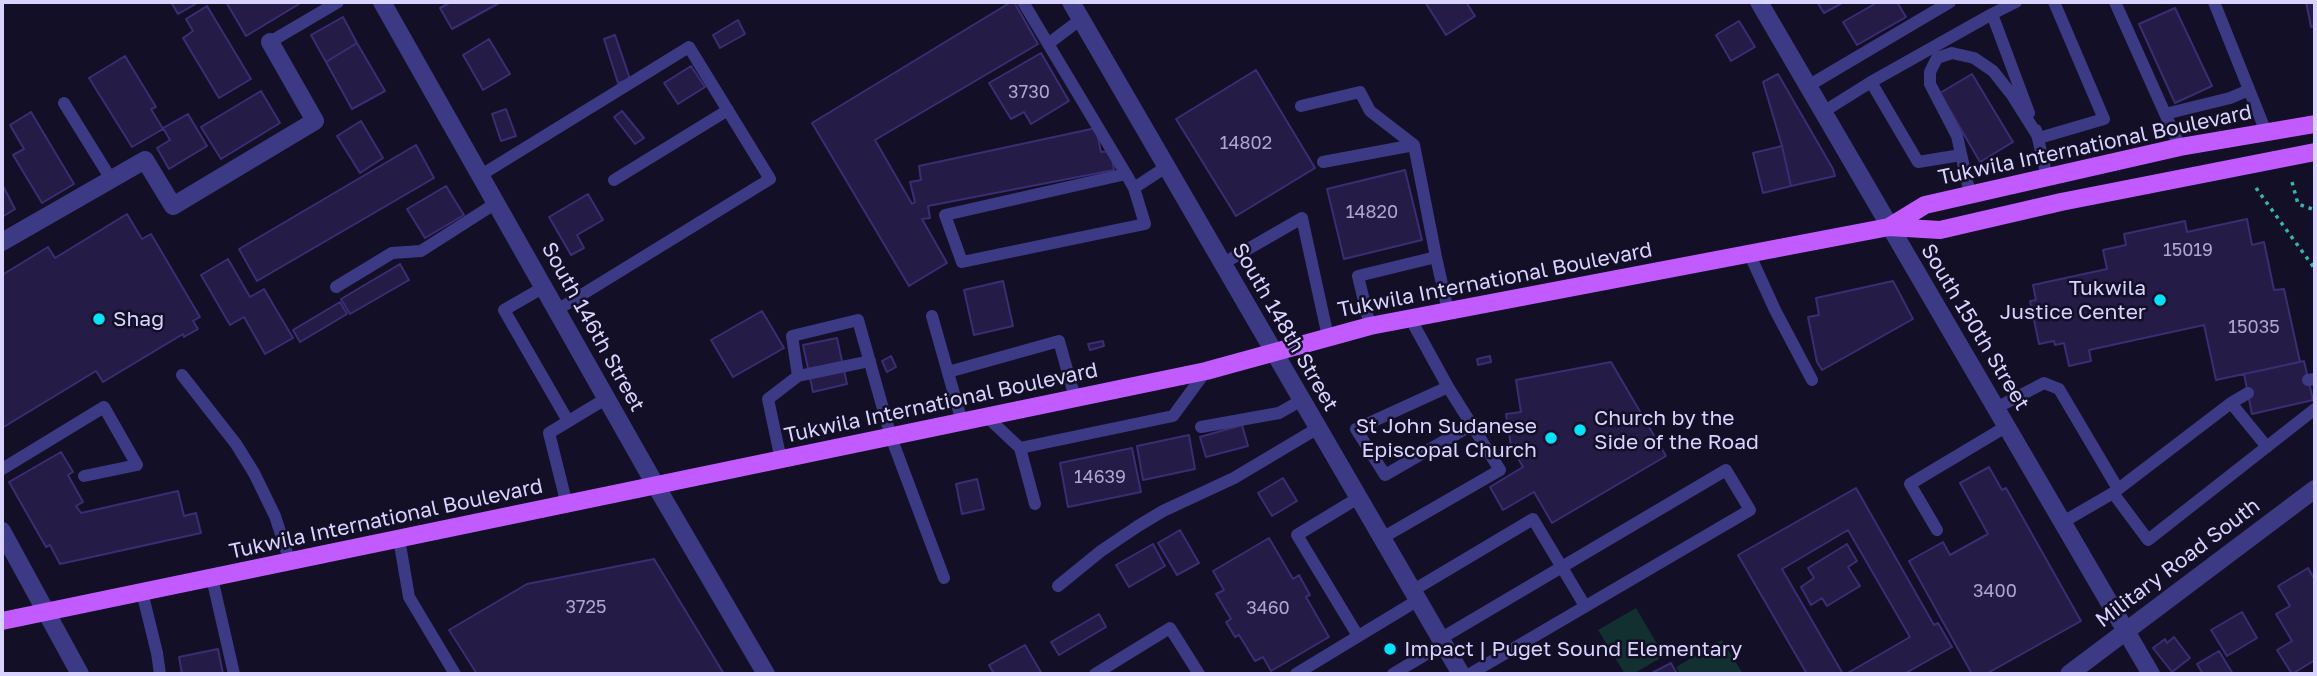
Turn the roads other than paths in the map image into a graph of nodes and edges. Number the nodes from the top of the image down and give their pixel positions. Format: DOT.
graph roads {
  1 [pos="338,2"];
  2 [pos="382,2"];
  3 [pos="1023,2"];
  4 [pos="1071,2"];
  5 [pos="1759,2"];
  6 [pos="1950,2"];
  7 [pos="2017,2"];
  8 [pos="2054,2"];
  9 [pos="2115,2"];
  10 [pos="2214,2"];
  11 [pos="1992,14"];
  12 [pos="1081,19"];
  13 [pos="270,42"];
  14 [pos="1048,44"];
  15 [pos="1871,82"];
  16 [pos="1808,86"];
  17 [pos="2249,90"];
  18 [pos="64,103"];
  19 [pos="1301,106"];
  20 [pos="728,110"];
  21 [pos="1822,112"];
  22 [pos="2165,114"];
  23 [pos="2315,124"];
  24 [pos="2266,132"];
  25 [pos="2039,138"];
  26 [pos="1414,145"];
  27 [pos="2180,147"];
  28 [pos="2315,152"];
  29 [pos="1961,155"];
  30 [pos="1323,162"];
  31 [pos="1166,167"];
  32 [pos="1126,174"];
  33 [pos="481,175"];
  34 [pos="2047,177"];
  35 [pos="111,179"];
  36 [pos="614,180"];
  37 [pos="1134,188"];
  38 [pos="1970,194"];
  39 [pos="496,203"];
  40 [pos="1889,227"];
  41 [pos="2,242"];
  42 [pos="1749,253"];
  43 [pos="1436,257"];
  44 [pos="1222,264"];
  45 [pos="336,287"];
  46 [pos="544,287"];
  47 [pos="557,310"];
  48 [pos="1448,311"];
  49 [pos="932,316"];
  50 [pos="1410,318"];
  51 [pos="1370,326"];
  52 [pos="1328,337"];
  53 [pos="1273,351"];
  54 [pos="870,361"];
  55 [pos="1206,371"];
  56 [pos="948,372"];
  57 [pos="182,375"];
  58 [pos="804,375"];
  59 [pos="1812,380"];
  60 [pos="1448,387"];
  61 [pos="2248,393"];
  62 [pos="607,398"];
  63 [pos="1075,398"];
  64 [pos="1301,400"];
  65 [pos="2231,403"];
  66 [pos="1996,408"];
  67 [pos="2315,410"];
  68 [pos="986,416"];
  69 [pos="568,421"];
  70 [pos="962,422"];
  71 [pos="1472,425"];
  72 [pos="2007,426"];
  73 [pos="1201,428"];
  74 [pos="1318,428"];
  75 [pos="891,436"];
  76 [pos="2267,447"];
  77 [pos="1020,448"];
  78 [pos="781,460"];
  79 [pos="2,469"];
  80 [pos="84,476"];
  81 [pos="656,486"];
  82 [pos="2315,489"];
  83 [pos="2116,491"];
  84 [pos="1358,498"];
  85 [pos="1035,504"];
  86 [pos="567,505"];
  87 [pos="2063,522"];
  88 [pos="1937,530"];
  89 [pos="2,531"];
  90 [pos="1382,538"];
  91 [pos="399,539"];
  92 [pos="290,562"];
  93 [pos="1561,568"];
  94 [pos="212,578"];
  95 [pos="944,578"];
  96 [pos="1058,586"];
  97 [pos="142,592"];
  98 [pos="1415,595"];
  99 [pos="1585,606"];
  100 [pos="46,612"];
  101 [pos="2,621"];
  102 [pos="2126,631"];
  103 [pos="1358,636"];
  104 [pos="1442,641"];
  105 [pos="1411,670"];
  106 [pos="79,674"];
  107 [pos="160,674"];
  108 [pos="234,674"];
  109 [pos="455,674"];
  110 [pos="766,674"];
  111 [pos="1095,674"];
  112 [pos="1199,674"];
  113 [pos="1296,674"];
  114 [pos="1393,674"];
  115 [pos="1461,674"];
  116 [pos="1470,674"];
  117 [pos="2069,674"];
  118 [pos="2151,674"];
  1 -- 13 [label="lane"];
  2 -- 33 [label="street, South 146th Street"];
  3 -- 14 [label="lane"];
  4 -- 12 [label="street, South 148th Street"];
  5 -- 16 [label="street, South 150th Street"];
  6 -- 16 [label="lane"];
  7 -- 11 [label="lane"];
  8 -- 25 [label="lane"];
  9 -- 22 [label="lane"];
  10 -- 17 [label="lane"];
  11 -- 15 [label="lane"];
  11 -- 25 [label="lane"];
  12 -- 14 [label="lane"];
  12 -- 31 [label="street, South 148th Street"];
  13 -- 35 [label="street"];
  14 -- 32 [label="lane"];
  15 -- 21 [label="lane"];
  15 -- 29 [label="lane"];
  16 -- 21 [label="street, South 150th Street"];
  17 -- 22 [label="lane"];
  17 -- 24 [label="lane"];
  18 -- 35 [label="lane"];
  19 -- 26 [label="lane"];
  20 -- 33 [label="lane"];
  20 -- 36 [label="lane"];
  20 -- 47 [label="lane"];
  21 -- 40 [label="street, South 150th Street"];
  22 -- 27 [label="lane"];
  23 -- 24 [label="main road, Tukwila International Boulevard"];
  24 -- 27 [label="main road, Tukwila International Boulevard"];
  25 -- 29 [label="lane"];
  25 -- 34 [label="lane"];
  26 -- 30 [label="lane"];
  26 -- 43 [label="lane"];
  27 -- 34 [label="main road, Tukwila International Boulevard"];
  28 -- 40 [label="main road, Tukwila International Boulevard"];
  29 -- 38 [label="lane"];
  31 -- 37 [label="lane"];
  31 -- 44 [label="street, South 148th Street"];
  32 -- 37 [label="lane"];
  32 -- 37 [label="lane"];
  33 -- 39 [label="street, South 146th Street"];
  34 -- 38 [label="main road, Tukwila International Boulevard"];
  35 -- 41 [label="street"];
  38 -- 40 [label="main road, Tukwila International Boulevard"];
  39 -- 45 [label="lane"];
  39 -- 46 [label="street, South 146th Street"];
  40 -- 42 [label="main road, Tukwila International Boulevard"];
  40 -- 66 [label="street, South 150th Street"];
  42 -- 48 [label="main road, Tukwila International Boulevard"];
  42 -- 59 [label="lane"];
  43 -- 48 [label="lane"];
  43 -- 51 [label="lane"];
  44 -- 52 [label="lane"];
  44 -- 53 [label="street, South 148th Street"];
  46 -- 47 [label="street, South 146th Street"];
  46 -- 69 [label="lane"];
  47 -- 62 [label="street, South 146th Street"];
  48 -- 50 [label="main road, Tukwila International Boulevard"];
  49 -- 56 [label="lane"];
  50 -- 51 [label="main road, Tukwila International Boulevard"];
  50 -- 60 [label="lane"];
  51 -- 52 [label="main road, Tukwila International Boulevard"];
  52 -- 53 [label="main road, Tukwila International Boulevard"];
  53 -- 55 [label="main road, Tukwila International Boulevard"];
  53 -- 64 [label="street, South 148th Street"];
  54 -- 58 [label="lane"];
  54 -- 58 [label="lane"];
  54 -- 75 [label="lane"];
  55 -- 63 [label="main road, Tukwila International Boulevard"];
  55 -- 77 [label="lane"];
  56 -- 63 [label="lane"];
  56 -- 70 [label="lane"];
  57 -- 92 [label="lane"];
  58 -- 78 [label="lane"];
  60 -- 71 [label="lane"];
  60 -- 71 [label="lane"];
  61 -- 65 [label="lane"];
  62 -- 69 [label="lane"];
  62 -- 81 [label="street, South 146th Street"];
  63 -- 68 [label="main road, Tukwila International Boulevard"];
  64 -- 73 [label="lane"];
  64 -- 74 [label="street, South 148th Street"];
  65 -- 76 [label="lane"];
  65 -- 83 [label="lane"];
  66 -- 72 [label="street, South 150th Street"];
  66 -- 83 [label="lane"];
  67 -- 76 [label="lane"];
  68 -- 70 [label="main road, Tukwila International Boulevard"];
  68 -- 77 [label="lane"];
  69 -- 86 [label="lane"];
  70 -- 75 [label="main road, Tukwila International Boulevard"];
  71 -- 90 [label="lane"];
  72 -- 87 [label="street, South 150th Street"];
  72 -- 88 [label="lane"];
  74 -- 84 [label="street, South 148th Street"];
  74 -- 96 [label="lane"];
  75 -- 78 [label="main road, Tukwila International Boulevard"];
  75 -- 95 [label="lane"];
  76 -- 83 [label="lane"];
  77 -- 85 [label="lane"];
  78 -- 81 [label="main road, Tukwila International Boulevard"];
  79 -- 80 [label="lane"];
  81 -- 86 [label="main road, Tukwila International Boulevard"];
  81 -- 110 [label="street, South 146th Street"];
  82 -- 102 [label="street, Military Road South"];
  83 -- 87 [label="lane"];
  84 -- 90 [label="street, South 148th Street"];
  84 -- 103 [label="lane"];
  86 -- 91 [label="main road, Tukwila International Boulevard"];
  87 -- 102 [label="street, South 150th Street"];
  89 -- 100 [label="street"];
  90 -- 98 [label="street, South 148th Street"];
  91 -- 92 [label="main road, Tukwila International Boulevard"];
  91 -- 109 [label="lane"];
  92 -- 94 [label="main road, Tukwila International Boulevard"];
  93 -- 98 [label="lane"];
  93 -- 99 [label="lane"];
  93 -- 99 [label="lane"];
  93 -- 104 [label="lane"];
  94 -- 97 [label="main road, Tukwila International Boulevard"];
  94 -- 108 [label="lane"];
  97 -- 100 [label="main road, Tukwila International Boulevard"];
  97 -- 107 [label="lane"];
  98 -- 103 [label="lane"];
  98 -- 104 [label="street, South 148th Street"];
  99 -- 116 [label="lane"];
  100 -- 101 [label="main road, Tukwila International Boulevard"];
  100 -- 106 [label="street"];
  102 -- 117 [label="street, Military Road South"];
  102 -- 118 [label="street, South 150th Street"];
  103 -- 113 [label="lane"];
  104 -- 105 [label="lane"];
  104 -- 115 [label="street, South 148th Street"];
  105 -- 114 [label="lane"];
  111 -- 112 [label="lane"];
}
